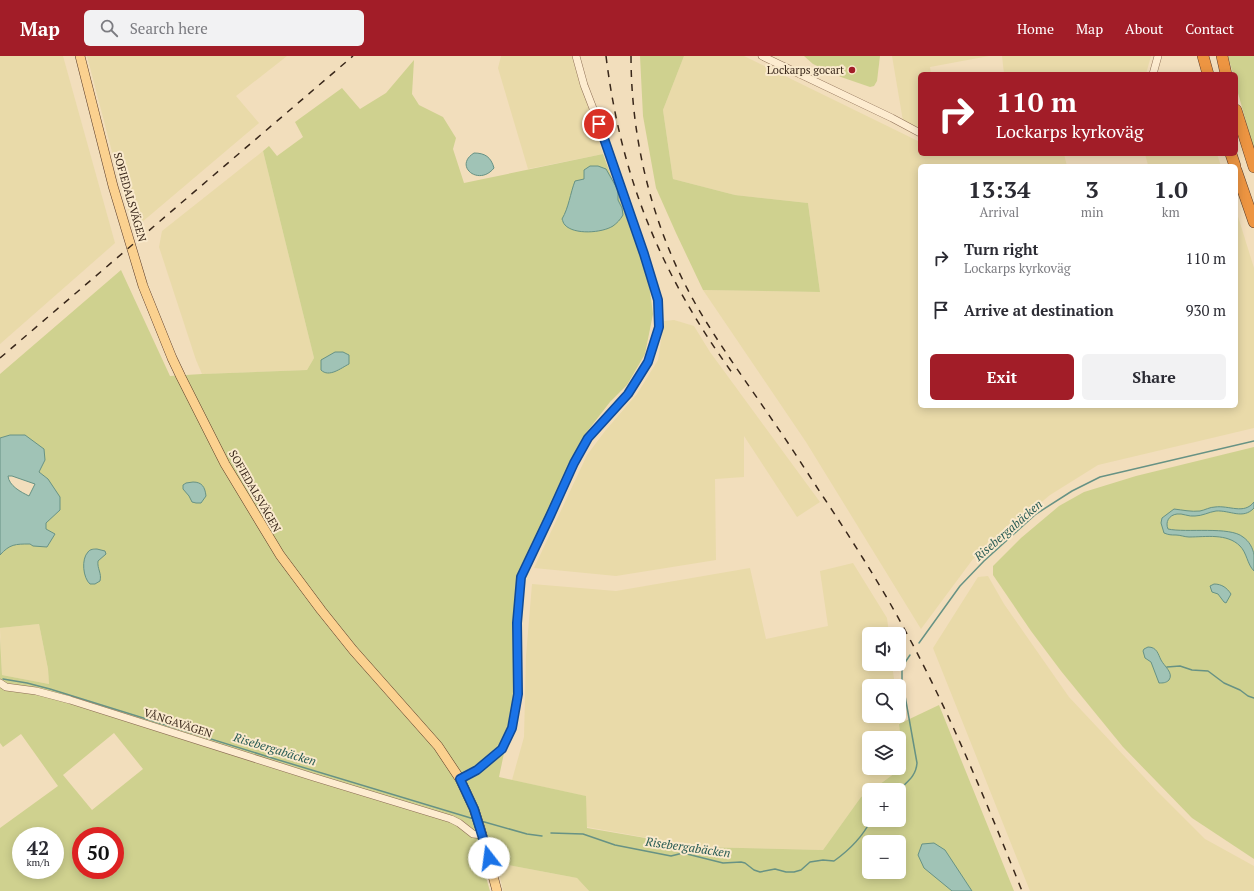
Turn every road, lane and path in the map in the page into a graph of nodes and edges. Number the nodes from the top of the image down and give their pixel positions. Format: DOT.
graph roads {
  1 [pos="80,56"];
  2 [pos="576,56"];
  3 [pos="762,56"];
  4 [pos="1158,56"];
  5 [pos="1203,56"];
  6 [pos="1222,56"];
  7 [pos="1154,72"];
  8 [pos="1207,72"];
  9 [pos="1226,72"];
  10 [pos="1238,116"];
  11 [pos="918,132"];
  12 [pos="1254,167"];
  13 [pos="1238,176"];
  14 [pos="1254,222"];
  15 [pos="0,683"];
  16 [pos="460,779"];
  17 [pos="482,833"];
  18 [pos="497,891"];
  1 -- 16 [label="main road, SOFIEDALSVÄGEN"];
  2 -- 16 [label="street"];
  3 -- 11 [label="street"];
  4 -- 7 [label="street"];
  5 -- 8 [label="highway"];
  6 -- 9 [label="highway"];
  10 -- 12 [label="highway"];
  13 -- 14 [label="highway"];
  15 -- 17 [label="street, VÅNGAVÄGEN"];
  16 -- 17 [label="main road, SOFIEDALSVÄGEN"];
  17 -- 18 [label="main road, SOFIEDALSVÄGEN"];
}
